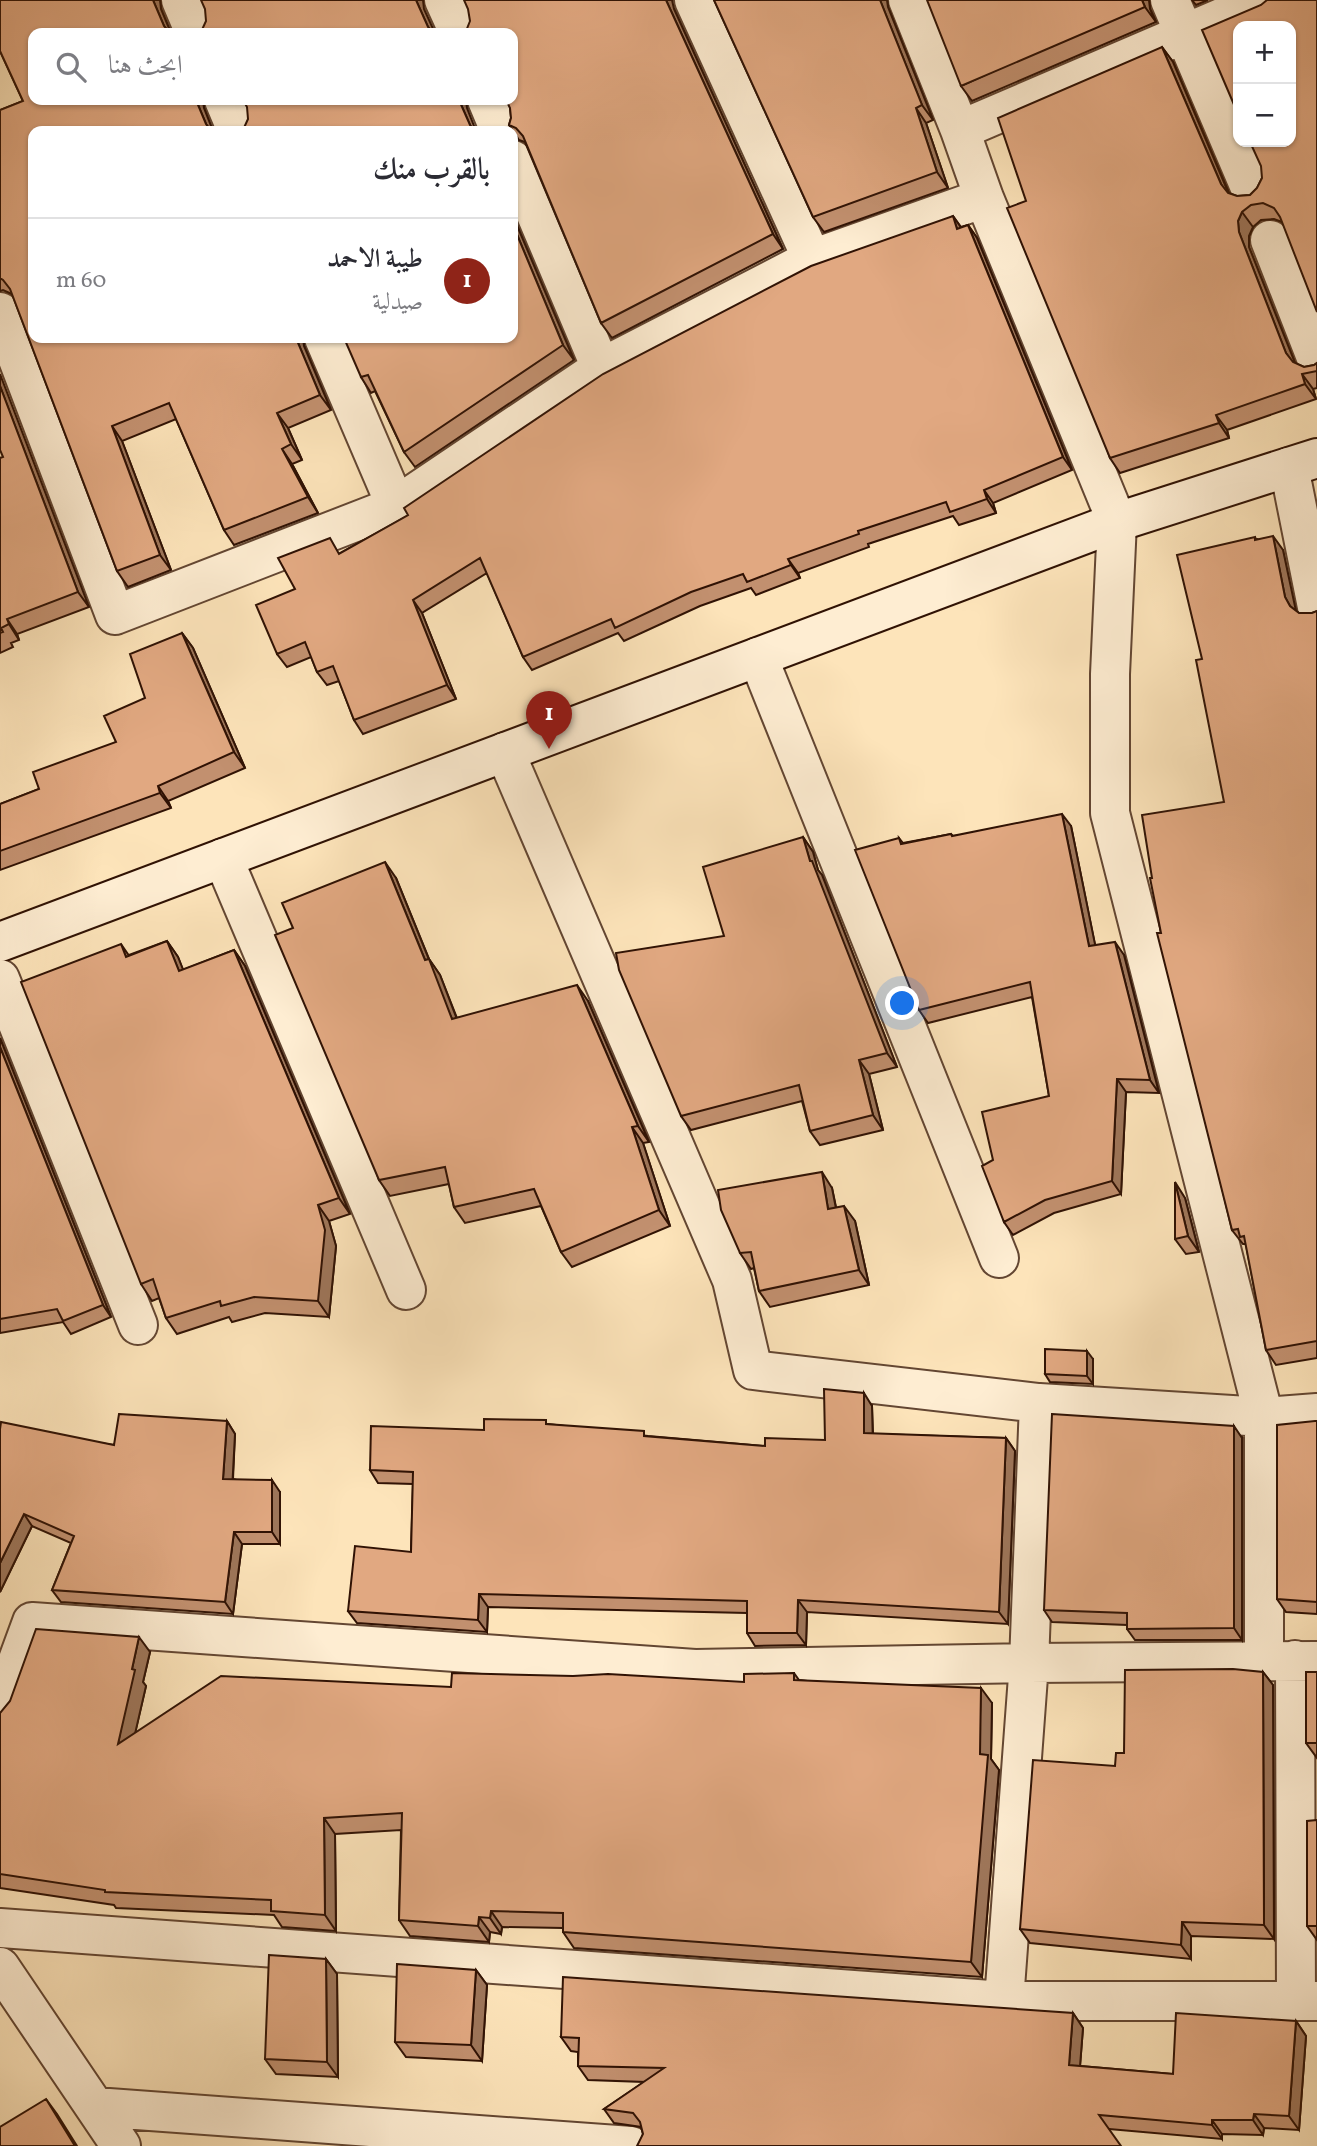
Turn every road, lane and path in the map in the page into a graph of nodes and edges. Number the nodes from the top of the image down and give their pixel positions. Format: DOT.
graph roads {
  1 [pos="181,0"];
  2 [pos="444,0"];
  3 [pos="694,0"];
  4 [pos="908,0"];
  5 [pos="1170,0"];
  6 [pos="1263,0"];
  7 [pos="193,28"];
  8 [pos="456,28"];
  9 [pos="1185,35"];
  10 [pos="225,105"];
  11 [pos="489,105"];
  12 [pos="235,126"];
  13 [pos="498,126"];
  14 [pos="960,130"];
  15 [pos="518,172"];
  16 [pos="1251,190"];
  17 [pos="984,198"];
  18 [pos="1270,240"];
  19 [pos="812,259"];
  20 [pos="0,312"];
  21 [pos="326,343"];
  22 [pos="1317,360"];
  23 [pos="601,368"];
  24 [pos="1303,463"];
  25 [pos="396,506"];
  26 [pos="1117,522"];
  27 [pos="1317,607"];
  28 [pos="758,657"];
  29 [pos="505,752"];
  30 [pos="223,858"];
  31 [pos="0,942"];
  32 [pos="0,979"];
  33 [pos="999,1258"];
  34 [pos="406,1290"];
  35 [pos="138,1325"];
  36 [pos="1039,1403"];
  37 [pos="1317,1413"];
  38 [pos="1264,1417"];
  39 [pos="1292,1660"];
  40 [pos="1029,1663"];
  41 [pos="0,1709"];
  42 [pos="0,1928"];
  43 [pos="0,1967"];
  44 [pos="1004,2001"];
  45 [pos="1307,2001"];
  46 [pos="95,2106"];
  47 [pos="121,2146"];
  48 [pos="631,2146"];
  1 -- 7 [label="street"];
  2 -- 8 [label="street"];
  3 -- 19 [label="street"];
  4 -- 14 [label="street"];
  5 -- 9 [label="street"];
  6 -- 9 [label="street"];
  9 -- 14 [label="street"];
  9 -- 16 [label="street"];
  10 -- 12 [label="street"];
  11 -- 13 [label="street"];
  14 -- 17 [label="street"];
  15 -- 23 [label="street"];
  17 -- 19 [label="street"];
  17 -- 26 [label="street"];
  18 -- 22 [label="street"];
  19 -- 23 [label="street"];
  20 -- 25 [label="street"];
  21 -- 25 [label="street"];
  23 -- 25 [label="street"];
  24 -- 26 [label="street"];
  24 -- 27 [label="street"];
  26 -- 28 [label="street"];
  26 -- 38 [label="street"];
  28 -- 29 [label="street"];
  28 -- 33 [label="street"];
  29 -- 30 [label="street"];
  29 -- 36 [label="street"];
  30 -- 31 [label="street"];
  30 -- 34 [label="street"];
  32 -- 35 [label="street"];
  36 -- 38 [label="street"];
  36 -- 40 [label="street"];
  37 -- 38 [label="street"];
  38 -- 39 [label="street"];
  39 -- 40 [label="street"];
  39 -- 45 [label="street"];
  40 -- 41 [label="street"];
  40 -- 44 [label="street"];
  42 -- 44 [label="street"];
  43 -- 46 [label="street"];
  44 -- 45 [label="street"];
  46 -- 47 [label="street"];
  46 -- 48 [label="street"];
}
